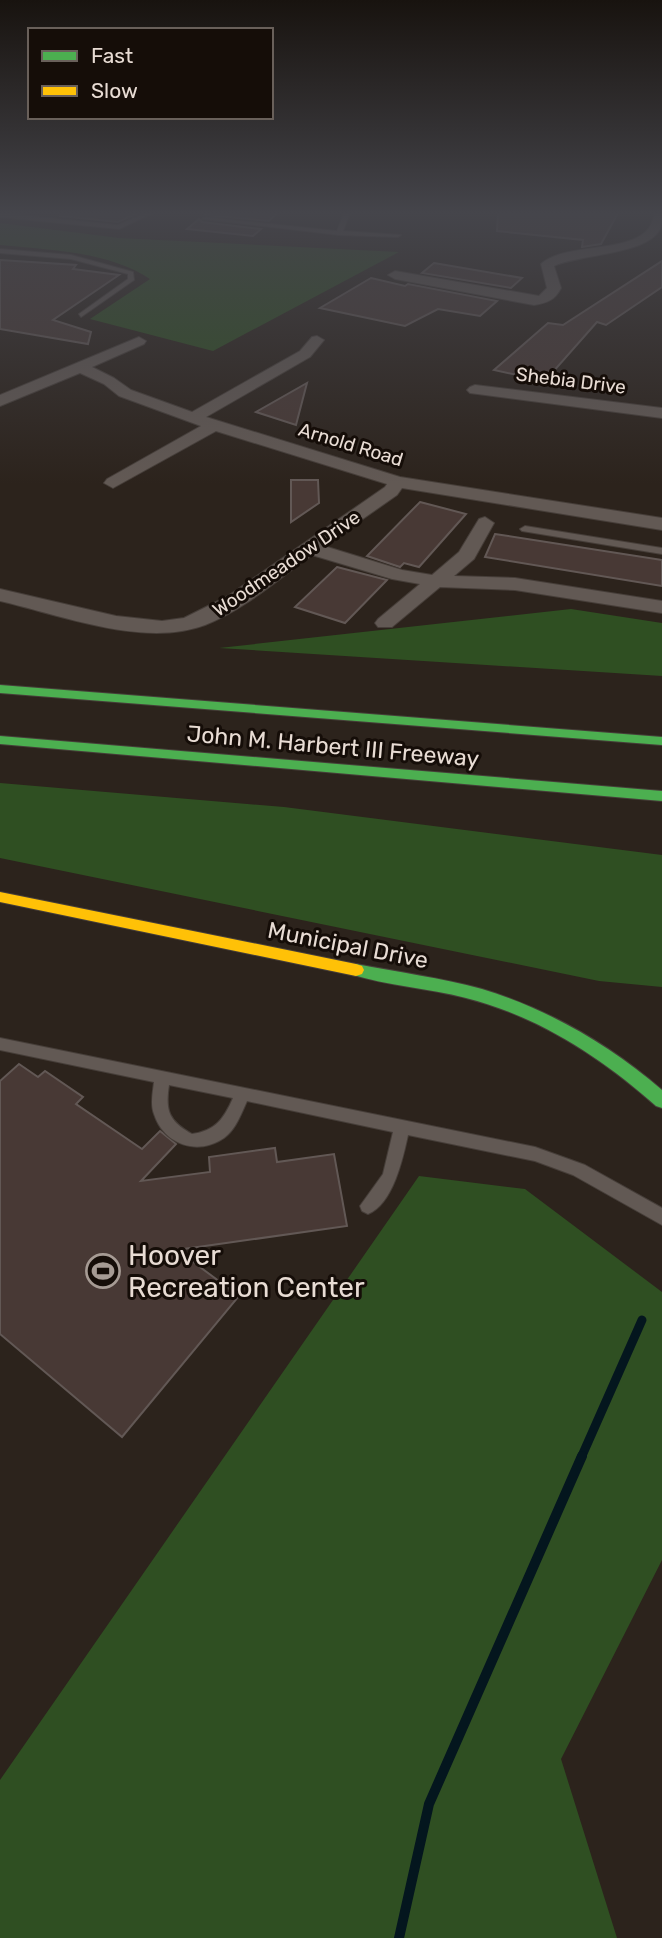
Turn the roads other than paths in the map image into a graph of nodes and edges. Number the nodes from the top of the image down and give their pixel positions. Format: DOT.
graph roads {
  1 [pos="98,303"];
  2 [pos="81,315"];
  3 [pos="317,340"];
  4 [pos="139,341"];
  5 [pos="82,368"];
  6 [pos="475,390"];
  7 [pos="0,401"];
  8 [pos="662,413"];
  9 [pos="194,417"];
  10 [pos="215,425"];
  11 [pos="398,482"];
  12 [pos="113,483"];
  13 [pos="485,523"];
  14 [pos="662,524"];
  15 [pos="525,529"];
  16 [pos="310,548"];
  17 [pos="662,551"];
  18 [pos="435,581"];
  19 [pos="0,595"];
  20 [pos="662,607"];
  21 [pos="385,623"];
  22 [pos="0,689"];
  23 [pos="460,724"];
  24 [pos="662,729"];
  25 [pos="0,740"];
  26 [pos="662,741"];
  27 [pos="455,779"];
  28 [pos="662,796"];
  29 [pos="597,807"];
  30 [pos="0,897"];
  31 [pos="0,1044"];
  32 [pos="163,1077"];
  33 [pos="243,1093"];
  34 [pos="662,1101"];
  35 [pos="402,1128"];
  36 [pos="368,1206"];
  37 [pos="662,1217"];
  1 -- 2 [label="lane"];
  3 -- 9 [label="street"];
  4 -- 5 [label="street"];
  5 -- 7 [label="street"];
  5 -- 9 [label="street, Arnold Road"];
  6 -- 8 [label="street, Shebia Drive"];
  9 -- 10 [label="street, Arnold Road"];
  10 -- 11 [label="street, Arnold Road"];
  10 -- 12 [label="street"];
  11 -- 14 [label="street, Arnold Road"];
  11 -- 16 [label="street, Woodmeadow Drive"];
  13 -- 18 [label="street"];
  15 -- 17 [label="lane"];
  16 -- 18 [label="street"];
  16 -- 19 [label="street, Woodmeadow Drive"];
  18 -- 20 [label="street"];
  18 -- 21 [label="street"];
  22 -- 23 [label="main road, John M. Harbert III Freeway"];
  23 -- 24 [label="main road"];
  23 -- 26 [label="main road, John M. Harbert III Freeway"];
  25 -- 27 [label="main road, John M. Harbert III Freeway"];
  27 -- 28 [label="main road, John M. Harbert III Freeway"];
  27 -- 29 [label="main road"];
  30 -- 34 [label="main road, Municipal Drive"];
  31 -- 32 [label="lane"];
  32 -- 33 [label="lane"];
  32 -- 33 [label="lane"];
  33 -- 35 [label="lane"];
  35 -- 36 [label="lane"];
  35 -- 37 [label="lane"];
}
